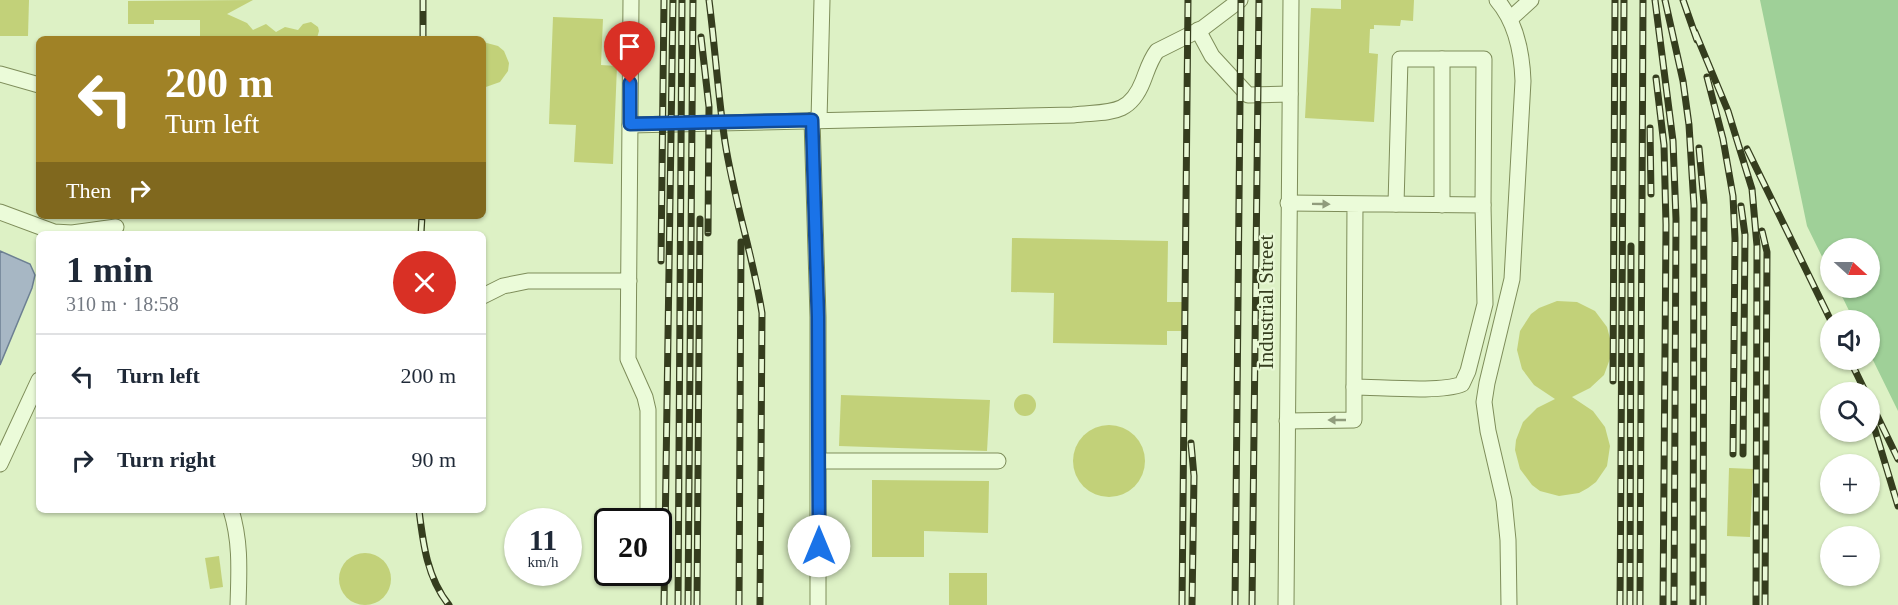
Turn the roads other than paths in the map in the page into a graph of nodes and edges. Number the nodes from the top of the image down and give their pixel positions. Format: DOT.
graph roads {
  1 [pos="631,0"];
  2 [pos="822,0"];
  3 [pos="1240,0"];
  4 [pos="1291,0"];
  5 [pos="1497,0"];
  6 [pos="1531,0"];
  7 [pos="1510,19"];
  8 [pos="1198,30"];
  9 [pos="1443,59"];
  10 [pos="0,74"];
  11 [pos="36,84"];
  12 [pos="1290,94"];
  13 [pos="815,120"];
  14 [pos="630,124"];
  15 [pos="1288,203"];
  16 [pos="1355,204"];
  17 [pos="1396,204"];
  18 [pos="1442,205"];
  19 [pos="1483,205"];
  20 [pos="0,212"];
  21 [pos="117,226"];
  22 [pos="51,231"];
  23 [pos="85,231"];
  24 [pos="628,281"];
  25 [pos="486,294"];
  26 [pos="36,386"];
  27 [pos="1354,387"];
  28 [pos="1287,421"];
  29 [pos="998,461"];
  30 [pos="819,462"];
  31 [pos="0,464"];
  32 [pos="648,508"];
  33 [pos="232,513"];
  34 [pos="238,605"];
  35 [pos="818,605"];
  36 [pos="1286,605"];
  37 [pos="1509,605"];
  1 -- 14 [label="street"];
  2 -- 13 [label="street"];
  3 -- 8 [label="street"];
  4 -- 12 [label="street, Industrial Street"];
  5 -- 7 [label="street"];
  6 -- 7 [label="street"];
  7 -- 37 [label="street"];
  8 -- 12 [label="street"];
  8 -- 13 [label="street"];
  9 -- 17 [label="street"];
  9 -- 18 [label="street"];
  9 -- 19 [label="street"];
  10 -- 11 [label="street"];
  12 -- 15 [label="street, Industrial Street"];
  13 -- 14 [label="street"];
  13 -- 30 [label="street"];
  14 -- 24 [label="street"];
  15 -- 16 [label="street, one-way"];
  15 -- 28 [label="street, Industrial Street"];
  16 -- 17 [label="street"];
  16 -- 27 [label="street"];
  17 -- 18 [label="street"];
  18 -- 19 [label="street"];
  19 -- 27 [label="street"];
  20 -- 22 [label="street"];
  21 -- 23 [label="street"];
  24 -- 25 [label="street"];
  24 -- 32 [label="street"];
  26 -- 31 [label="street"];
  27 -- 28 [label="street, one-way"];
  28 -- 36 [label="street, Industrial Street"];
  29 -- 30 [label="street"];
  30 -- 35 [label="street"];
  33 -- 34 [label="street"];
}
